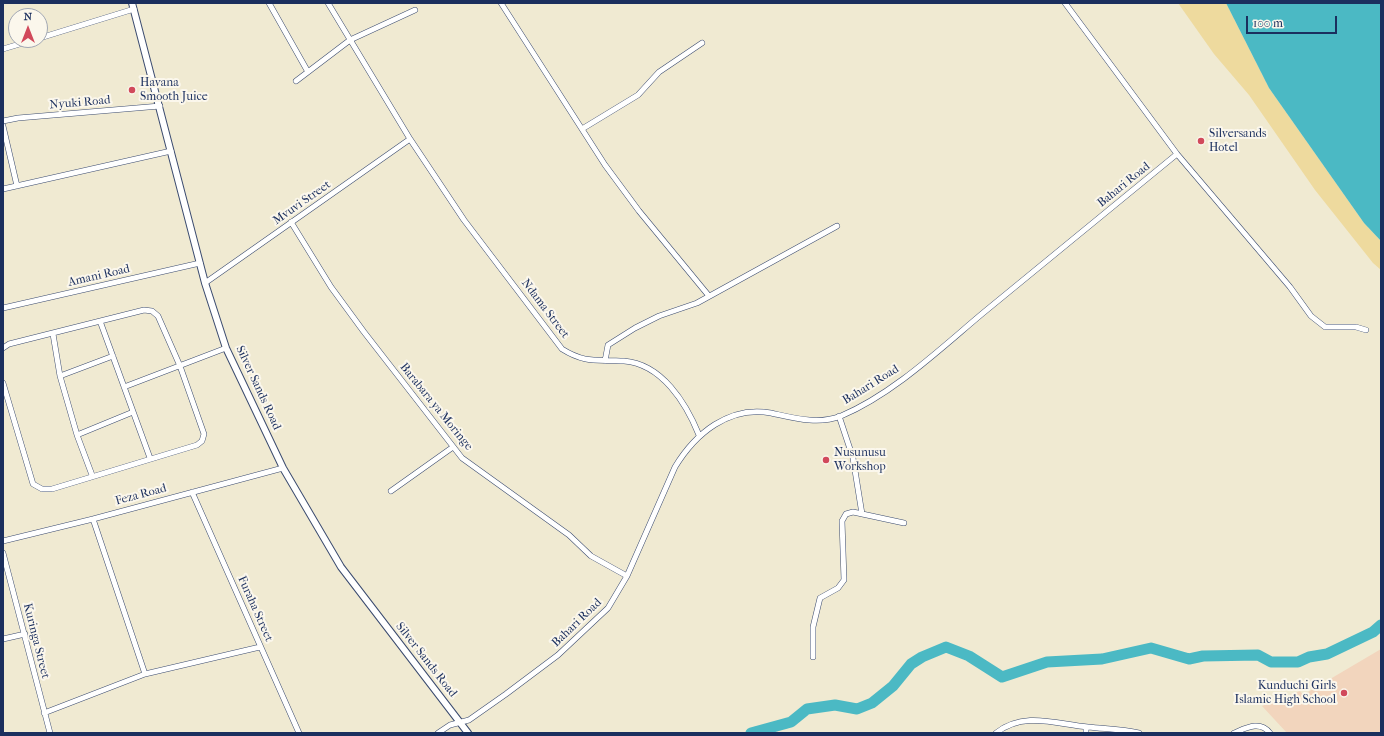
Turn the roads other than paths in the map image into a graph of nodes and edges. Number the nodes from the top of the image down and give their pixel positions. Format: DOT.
graph roads {
  1 [pos="269,3"];
  2 [pos="328,3"];
  3 [pos="501,3"];
  4 [pos="1064,3"];
  5 [pos="133,6"];
  6 [pos="415,10"];
  7 [pos="48,35"];
  8 [pos="350,40"];
  9 [pos="702,42"];
  10 [pos="308,72"];
  11 [pos="296,81"];
  12 [pos="160,106"];
  13 [pos="3,121"];
  14 [pos="3,126"];
  15 [pos="582,130"];
  16 [pos="410,139"];
  17 [pos="171,151"];
  18 [pos="1177,154"];
  19 [pos="17,186"];
  20 [pos="3,189"];
  21 [pos="291,222"];
  22 [pos="837,226"];
  23 [pos="200,263"];
  24 [pos="205,283"];
  25 [pos="709,296"];
  26 [pos="3,308"];
  27 [pos="100,321"];
  28 [pos="1366,330"];
  29 [pos="53,334"];
  30 [pos="3,348"];
  31 [pos="226,348"];
  32 [pos="113,356"];
  33 [pos="605,361"];
  34 [pos="180,366"];
  35 [pos="60,376"];
  36 [pos="3,383"];
  37 [pos="124,387"];
  38 [pos="133,412"];
  39 [pos="839,416"];
  40 [pos="78,435"];
  41 [pos="699,435"];
  42 [pos="453,447"];
  43 [pos="150,458"];
  44 [pos="284,468"];
  45 [pos="92,475"];
  46 [pos="391,491"];
  47 [pos="192,492"];
  48 [pos="862,514"];
  49 [pos="93,519"];
  50 [pos="904,523"];
  51 [pos="3,541"];
  52 [pos="3,553"];
  53 [pos="627,576"];
  54 [pos="25,634"];
  55 [pos="3,639"];
  56 [pos="260,647"];
  57 [pos="813,657"];
  58 [pos="145,674"];
  59 [pos="44,713"];
  60 [pos="461,722"];
  61 [pos="1086,727"];
  62 [pos="50,733"];
  63 [pos="299,733"];
  64 [pos="438,733"];
  65 [pos="468,733"];
  66 [pos="996,733"];
  67 [pos="1086,733"];
  68 [pos="1139,733"];
  69 [pos="1234,733"];
  70 [pos="1270,733"];
  1 -- 10 [label="street"];
  2 -- 8 [label="street, Ndama Street"];
  3 -- 15 [label="street"];
  4 -- 18 [label="street"];
  5 -- 7 [label="street"];
  5 -- 12 [label="street, Silver Sands Road"];
  6 -- 8 [label="street"];
  8 -- 10 [label="street"];
  8 -- 16 [label="street, Ndama Street"];
  9 -- 15 [label="street"];
  10 -- 11 [label="street"];
  12 -- 13 [label="street, Nyuki Road"];
  12 -- 17 [label="street, Silver Sands Road"];
  14 -- 19 [label="street"];
  15 -- 25 [label="street"];
  16 -- 21 [label="street, Mvuvi Street"];
  16 -- 33 [label="street, Ndama Street"];
  17 -- 19 [label="street"];
  17 -- 23 [label="street, Silver Sands Road"];
  18 -- 28 [label="street"];
  18 -- 39 [label="street, Bahari Road"];
  19 -- 20 [label="street"];
  21 -- 24 [label="street, Mvuvi Street"];
  21 -- 42 [label="street, Barabara ya Moringe"];
  22 -- 25 [label="street"];
  23 -- 24 [label="street, Silver Sands Road"];
  23 -- 26 [label="street, Amani Road"];
  24 -- 31 [label="street, Silver Sands Road"];
  25 -- 33 [label="street"];
  27 -- 29 [label="street"];
  27 -- 32 [label="street"];
  27 -- 34 [label="street"];
  29 -- 30 [label="street"];
  29 -- 35 [label="street"];
  31 -- 34 [label="street"];
  31 -- 44 [label="street, Silver Sands Road"];
  32 -- 35 [label="street"];
  32 -- 37 [label="street"];
  33 -- 41 [label="street, Ndama Street"];
  34 -- 37 [label="street"];
  34 -- 43 [label="street"];
  35 -- 40 [label="street"];
  36 -- 45 [label="street"];
  37 -- 38 [label="street"];
  38 -- 40 [label="street"];
  38 -- 43 [label="street"];
  39 -- 41 [label="street, Bahari Road"];
  39 -- 48 [label="street"];
  40 -- 45 [label="street"];
  41 -- 53 [label="street, Bahari Road"];
  42 -- 46 [label="street"];
  42 -- 53 [label="street, Barabara ya Moringe"];
  43 -- 45 [label="street"];
  44 -- 47 [label="street, Feza Road"];
  44 -- 60 [label="street, Silver Sands Road"];
  47 -- 49 [label="street, Feza Road"];
  47 -- 56 [label="street, Furaha Street"];
  48 -- 50 [label="street"];
  48 -- 57 [label="street"];
  49 -- 51 [label="street, Feza Road"];
  49 -- 58 [label="street"];
  52 -- 54 [label="street, Kuringa Street"];
  53 -- 60 [label="street, Bahari Road"];
  54 -- 55 [label="street"];
  54 -- 59 [label="street, Kuringa Street"];
  56 -- 58 [label="street"];
  56 -- 63 [label="street, Furaha Street"];
  58 -- 59 [label="street"];
  59 -- 62 [label="street, Kuringa Street"];
  60 -- 64 [label="street, Bahari Road"];
  60 -- 65 [label="street, Silver Sands Road"];
  61 -- 66 [label="street"];
  61 -- 67 [label="street"];
  61 -- 68 [label="street"];
  69 -- 70 [label="street"];
}
